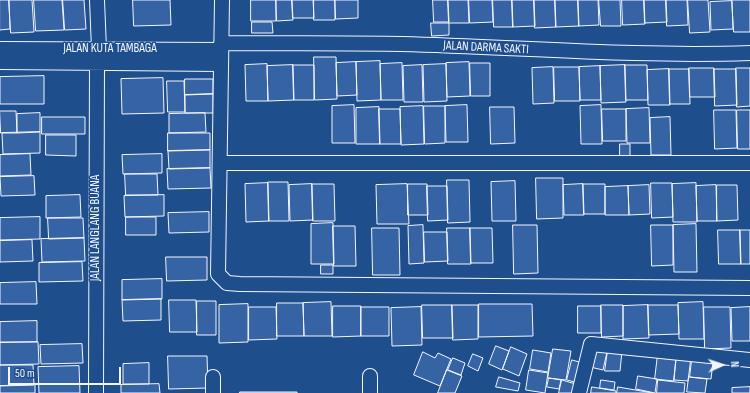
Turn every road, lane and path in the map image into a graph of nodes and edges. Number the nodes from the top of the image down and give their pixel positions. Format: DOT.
graph roads {
  1 [pos="97,0"];
  2 [pos="222,0"];
  3 [pos="0,49"];
  4 [pos="221,52"];
  5 [pos="750,53"];
  6 [pos="98,56"];
  7 [pos="0,62"];
  8 [pos="220,163"];
  9 [pos="750,163"];
  10 [pos="750,288"];
  11 [pos="750,360"];
  12 [pos="370,376"];
  13 [pos="213,377"];
  14 [pos="96,393"];
  15 [pos="213,393"];
  16 [pos="370,393"];
  17 [pos="579,393"];
  1 -- 6 [label="street, JALAN LANGLANG BUANA"];
  2 -- 4 [label="street"];
  3 -- 6 [label="street, JALAN KUTA TAMBAGA"];
  4 -- 5 [label="street, JALAN DARMA SAKTI"];
  4 -- 6 [label="street, JALAN KUTA TAMBAGA"];
  4 -- 8 [label="street"];
  6 -- 7 [label="street, JALAN KUTA TAMBAGA"];
  6 -- 14 [label="street, JALAN LANGLANG BUANA"];
  8 -- 9 [label="street"];
  8 -- 10 [label="street"];
  11 -- 17 [label="street"];
  12 -- 16 [label="street"];
  13 -- 15 [label="street"];
}
